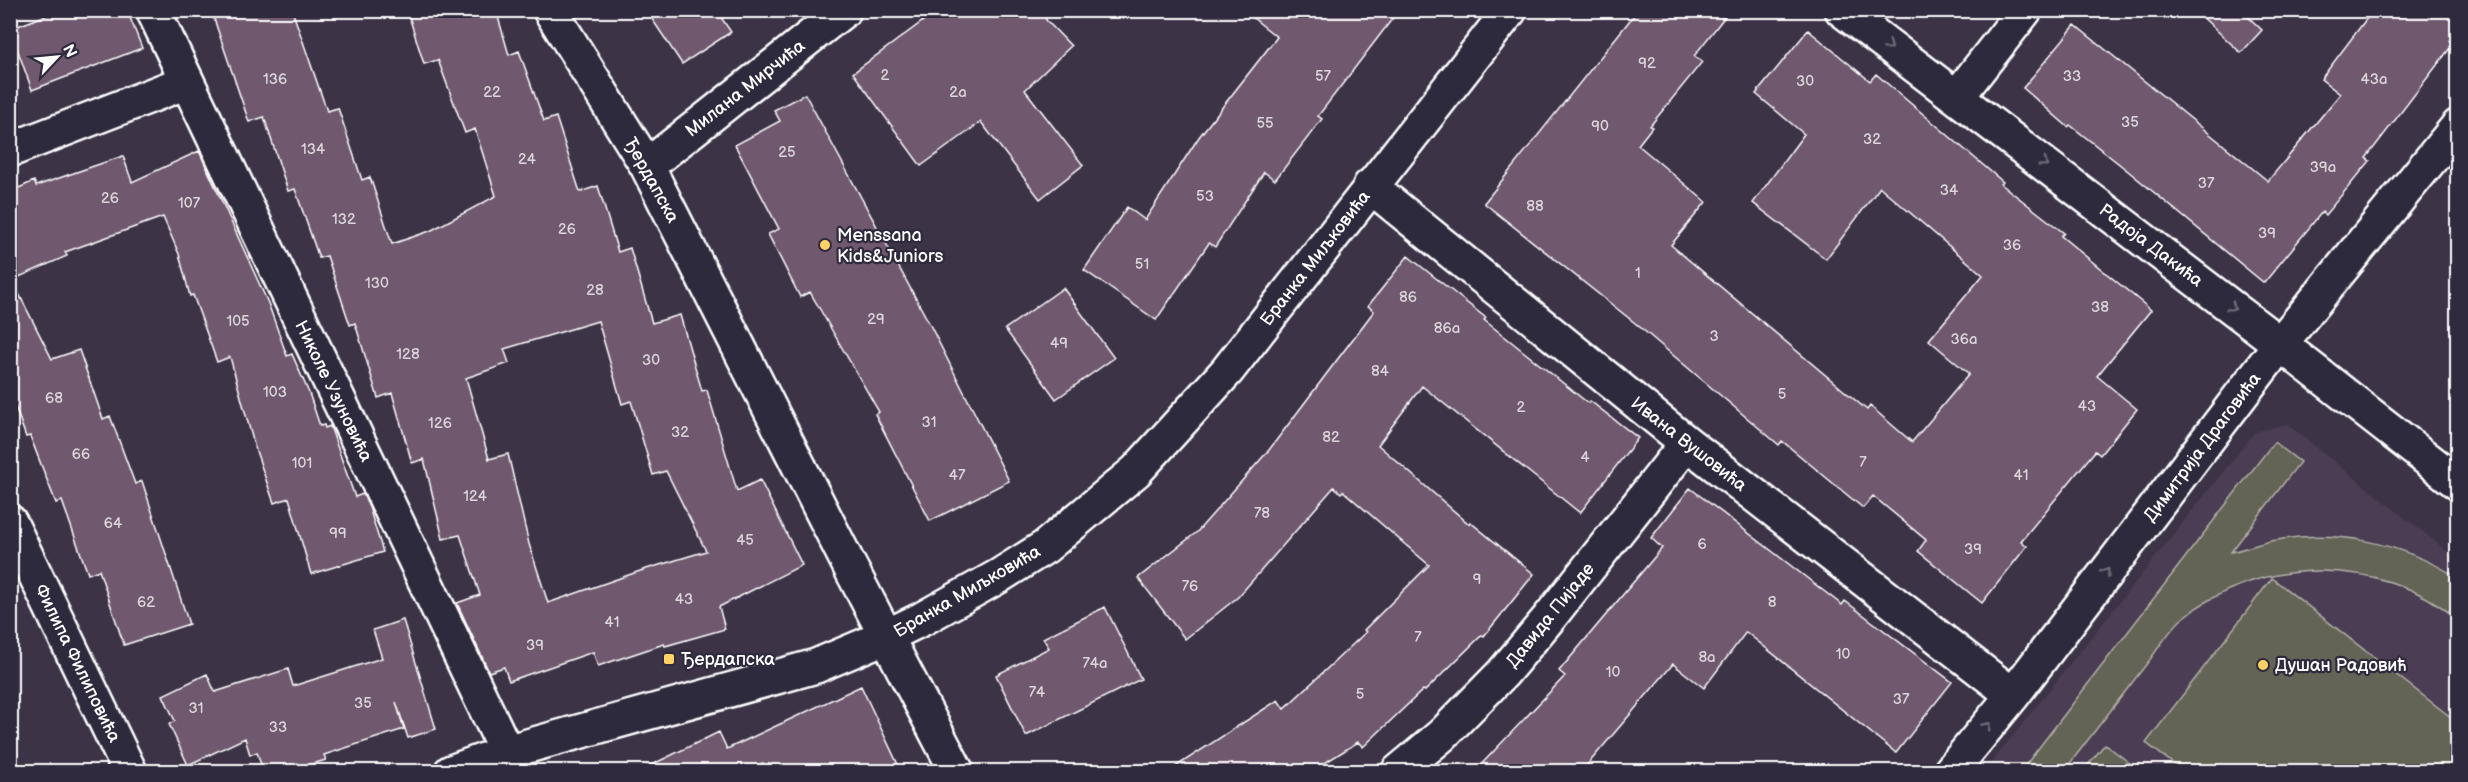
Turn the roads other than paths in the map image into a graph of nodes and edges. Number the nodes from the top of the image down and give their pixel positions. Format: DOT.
graph roads {
  1 [pos="153,10"];
  2 [pos="550,10"];
  3 [pos="844,10"];
  4 [pos="1510,10"];
  5 [pos="1842,10"];
  6 [pos="2025,10"];
  7 [pos="186,82"];
  8 [pos="1958,97"];
  9 [pos="2457,126"];
  10 [pos="10,150"];
  11 [pos="647,166"];
  12 [pos="1370,186"];
  13 [pos="2280,344"];
  14 [pos="1687,444"];
  15 [pos="2457,483"];
  16 [pos="13,532"];
  17 [pos="886,636"];
  18 [pos="2013,695"];
  19 [pos="511,762"];
  20 [pos="130,771"];
  21 [pos="451,771"];
  22 [pos="957,771"];
  23 [pos="1398,771"];
  24 [pos="1950,771"];
  1 -- 7 [label="street, Николе Узуновића"];
  2 -- 11 [label="street, Ђердапска"];
  3 -- 11 [label="street, Милана Мирчића"];
  4 -- 12 [label="street, Бранка Миљковића"];
  5 -- 8 [label="street, Радоја Дакића, one-way"];
  6 -- 8 [label="street"];
  7 -- 10 [label="street"];
  7 -- 19 [label="street, Николе Узуновића"];
  8 -- 13 [label="street, Радоја Дакића, one-way"];
  9 -- 13 [label="street, Димитрија Драговића"];
  11 -- 17 [label="street, Ђердапска"];
  12 -- 14 [label="street, Ивана Вушовића"];
  12 -- 17 [label="street, Бранка Миљковића"];
  13 -- 15 [label="street, Радоја Дакића"];
  18 -- 13 [label="street, Димитрија Драговића, one-way"];
  14 -- 18 [label="street, Ивана Вушовића"];
  14 -- 23 [label="street, Давида Пијаде"];
  16 -- 20 [label="street, Филипа Филиповића"];
  17 -- 19 [label="street, Бранка Миљковића"];
  17 -- 22 [label="street, Ђердапска"];
  24 -- 18 [label="street, Димитрија Драговића, one-way"];
  19 -- 21 [label="street, Бранка Миљковића"];
}
